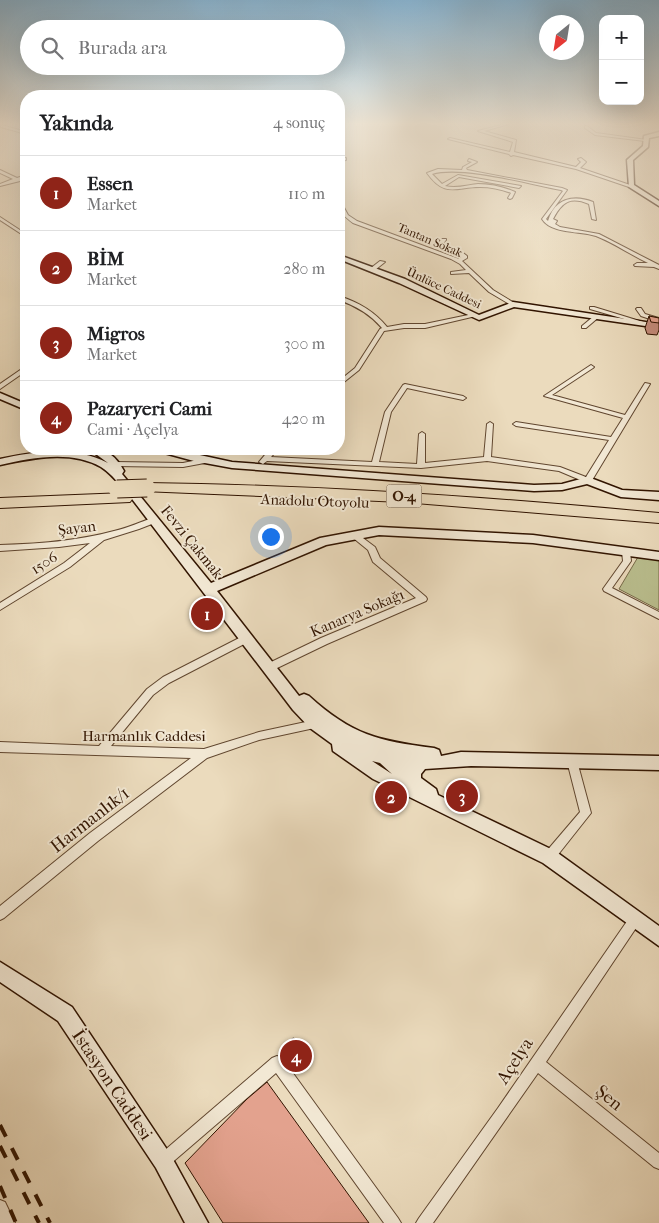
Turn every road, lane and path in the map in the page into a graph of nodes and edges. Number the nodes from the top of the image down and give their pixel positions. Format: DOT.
graph roads {
  1 [pos="13,181"];
  2 [pos="436,181"];
  3 [pos="450,181"];
  4 [pos="487,181"];
  5 [pos="519,181"];
  6 [pos="616,181"];
  7 [pos="631,181"];
  8 [pos="1,184"];
  9 [pos="503,184"];
  10 [pos="442,186"];
  11 [pos="631,186"];
  12 [pos="519,187"];
  13 [pos="510,198"];
  14 [pos="659,204"];
  15 [pos="345,212"];
  16 [pos="0,218"];
  17 [pos="594,219"];
  18 [pos="550,225"];
  19 [pos="20,232"];
  20 [pos="444,240"];
  21 [pos="441,248"];
  22 [pos="435,251"];
  23 [pos="345,259"];
  24 [pos="382,262"];
  25 [pos="459,262"];
  26 [pos="638,265"];
  27 [pos="657,266"];
  28 [pos="373,269"];
  29 [pos="469,271"];
  30 [pos="453,273"];
  31 [pos="345,300"];
  32 [pos="513,304"];
  33 [pos="592,308"];
  34 [pos="639,309"];
  35 [pos="472,316"];
  36 [pos="596,317"];
  37 [pos="659,320"];
  38 [pos="640,322"];
  39 [pos="659,326"];
  40 [pos="385,328"];
  41 [pos="584,328"];
  42 [pos="591,367"];
  43 [pos="20,372"];
  44 [pos="345,379"];
  45 [pos="647,384"];
  46 [pos="0,387"];
  47 [pos="0,396"];
  48 [pos="464,398"];
  49 [pos="20,404"];
  50 [pos="626,417"];
  51 [pos="490,424"];
  52 [pos="516,424"];
  53 [pos="422,434"];
  54 [pos="613,439"];
  55 [pos="20,454"];
  56 [pos="33,455"];
  57 [pos="79,455"];
  58 [pos="106,455"];
  59 [pos="186,455"];
  60 [pos="269,455"];
  61 [pos="0,460"];
  62 [pos="207,460"];
  63 [pos="488,460"];
  64 [pos="262,463"];
  65 [pos="375,463"];
  66 [pos="115,464"];
  67 [pos="421,466"];
  68 [pos="588,480"];
  69 [pos="122,490"];
  70 [pos="0,493"];
  71 [pos="151,493"];
  72 [pos="659,496"];
  73 [pos="0,503"];
  74 [pos="659,518"];
  75 [pos="154,520"];
  76 [pos="659,528"];
  77 [pos="355,535"];
  78 [pos="101,539"];
  79 [pos="0,548"];
  80 [pos="626,552"];
  81 [pos="659,556"];
  82 [pos="209,589"];
  83 [pos="0,607"];
  84 [pos="659,616"];
  85 [pos="247,638"];
  86 [pos="270,667"];
  87 [pos="320,728"];
  88 [pos="0,748"];
  89 [pos="101,751"];
  90 [pos="388,753"];
  91 [pos="204,754"];
  92 [pos="469,760"];
  93 [pos="572,761"];
  94 [pos="422,762"];
  95 [pos="659,763"];
  96 [pos="384,777"];
  97 [pos="414,782"];
  98 [pos="462,814"];
  99 [pos="549,857"];
  100 [pos="0,914"];
  101 [pos="636,918"];
  102 [pos="659,937"];
  103 [pos="0,972"];
  104 [pos="536,1063"];
  105 [pos="163,1160"];
  106 [pos="659,1162"];
  107 [pos="0,1207"];
  108 [pos="7,1223"];
  109 [pos="197,1223"];
  110 [pos="393,1223"];
  111 [pos="424,1223"];
  1 -- 8 [label="street"];
  2 -- 10 [label="street"];
  3 -- 10 [label="street"];
  4 -- 9 [label="street"];
  5 -- 18 [label="street"];
  6 -- 11 [label="street"];
  7 -- 11 [label="street"];
  9 -- 10 [label="street"];
  9 -- 12 [label="street"];
  9 -- 13 [label="street"];
  11 -- 14 [label="street"];
  15 -- 22 [label="street, Tantan Sokak"];
  16 -- 19 [label="street"];
  17 -- 18 [label="street"];
  18 -- 27 [label="street"];
  20 -- 21 [label="street"];
  21 -- 22 [label="street"];
  21 -- 25 [label="street"];
  22 -- 25 [label="street, Tantan Sokak"];
  23 -- 28 [label="street, Ünlüce Caddesi"];
  24 -- 28 [label="street"];
  25 -- 29 [label="street, Tantan Sokak"];
  26 -- 27 [label="street"];
  28 -- 35 [label="street, Ünlüce Caddesi"];
  29 -- 30 [label="street"];
  29 -- 32 [label="street, Tantan Sokak"];
  31 -- 40 [label="street"];
  32 -- 35 [label="street, Ünlüce Caddesi"];
  32 -- 36 [label="street"];
  33 -- 38 [label="street"];
  34 -- 37 [label="street"];
  35 -- 40 [label="street"];
  36 -- 38 [label="street"];
  36 -- 41 [label="street"];
  38 -- 39 [label="street"];
  40 -- 44 [label="street"];
  42 -- 50 [label="street"];
  43 -- 46 [label="street"];
  45 -- 50 [label="street"];
  47 -- 49 [label="street"];
  48 -- 65 [label="street"];
  50 -- 54 [label="street"];
  51 -- 63 [label="street"];
  52 -- 54 [label="street"];
  53 -- 67 [label="street"];
  54 -- 68 [label="street"];
  55 -- 61 [label="street"];
  56 -- 61 [label="street"];
  57 -- 69 [label="street"];
  58 -- 66 [label="street"];
  59 -- 62 [label="street"];
  60 -- 64 [label="street"];
  62 -- 64 [label="street"];
  62 -- 66 [label="street"];
  63 -- 67 [label="street"];
  63 -- 68 [label="street"];
  64 -- 65 [label="street"];
  64 -- 68 [label="street"];
  65 -- 67 [label="street"];
  66 -- 69 [label="street"];
  68 -- 72 [label="street"];
  69 -- 70 [label="highway, Anadolu Otoyolu / O-4"];
  69 -- 71 [label="highway, Anadolu Otoyolu / O-4"];
  69 -- 73 [label="highway, Anadolu Otoyolu / O-4"];
  69 -- 75 [label="street, Fevzi Çakmak"];
  71 -- 74 [label="highway, Anadolu Otoyolu / O-4"];
  71 -- 76 [label="highway, Anadolu Otoyolu / O-4"];
  75 -- 78 [label="street, Şayan"];
  75 -- 82 [label="street, Fevzi Çakmak"];
  77 -- 80 [label="street"];
  77 -- 82 [label="street"];
  77 -- 86 [label="street, Kanarya Sokağı"];
  78 -- 79 [label="street, Şayan"];
  78 -- 83 [label="street, 1506"];
  80 -- 81 [label="street"];
  80 -- 84 [label="street"];
  82 -- 85 [label="street, Fevzi Çakmak"];
  85 -- 86 [label="street, Fevzi Çakmak"];
  85 -- 89 [label="street"];
  86 -- 87 [label="street"];
  86 -- 90 [label="street"];
  87 -- 90 [label="street"];
  87 -- 91 [label="street, Harmanlık Caddesi"];
  87 -- 96 [label="street"];
  88 -- 89 [label="street, Harmanlık Caddesi"];
  89 -- 91 [label="street, Harmanlık Caddesi"];
  90 -- 92 [label="street"];
  90 -- 94 [label="street"];
  90 -- 96 [label="street"];
  90 -- 97 [label="street"];
  91 -- 100 [label="street, Harmanlık/1"];
  92 -- 93 [label="street"];
  92 -- 94 [label="street"];
  93 -- 95 [label="street"];
  93 -- 99 [label="street"];
  94 -- 97 [label="street"];
  96 -- 98 [label="street"];
  97 -- 98 [label="street"];
  98 -- 99 [label="street"];
  99 -- 101 [label="street"];
  101 -- 102 [label="street"];
  101 -- 104 [label="street, Açelya"];
  103 -- 105 [label="street, İstasyon Caddesi"];
  104 -- 106 [label="street, Şen"];
  104 -- 111 [label="street, Açelya"];
  105 -- 109 [label="street, İstasyon Caddesi"];
  105 -- 110 [label="street"];
  107 -- 108 [label="street"];
}
